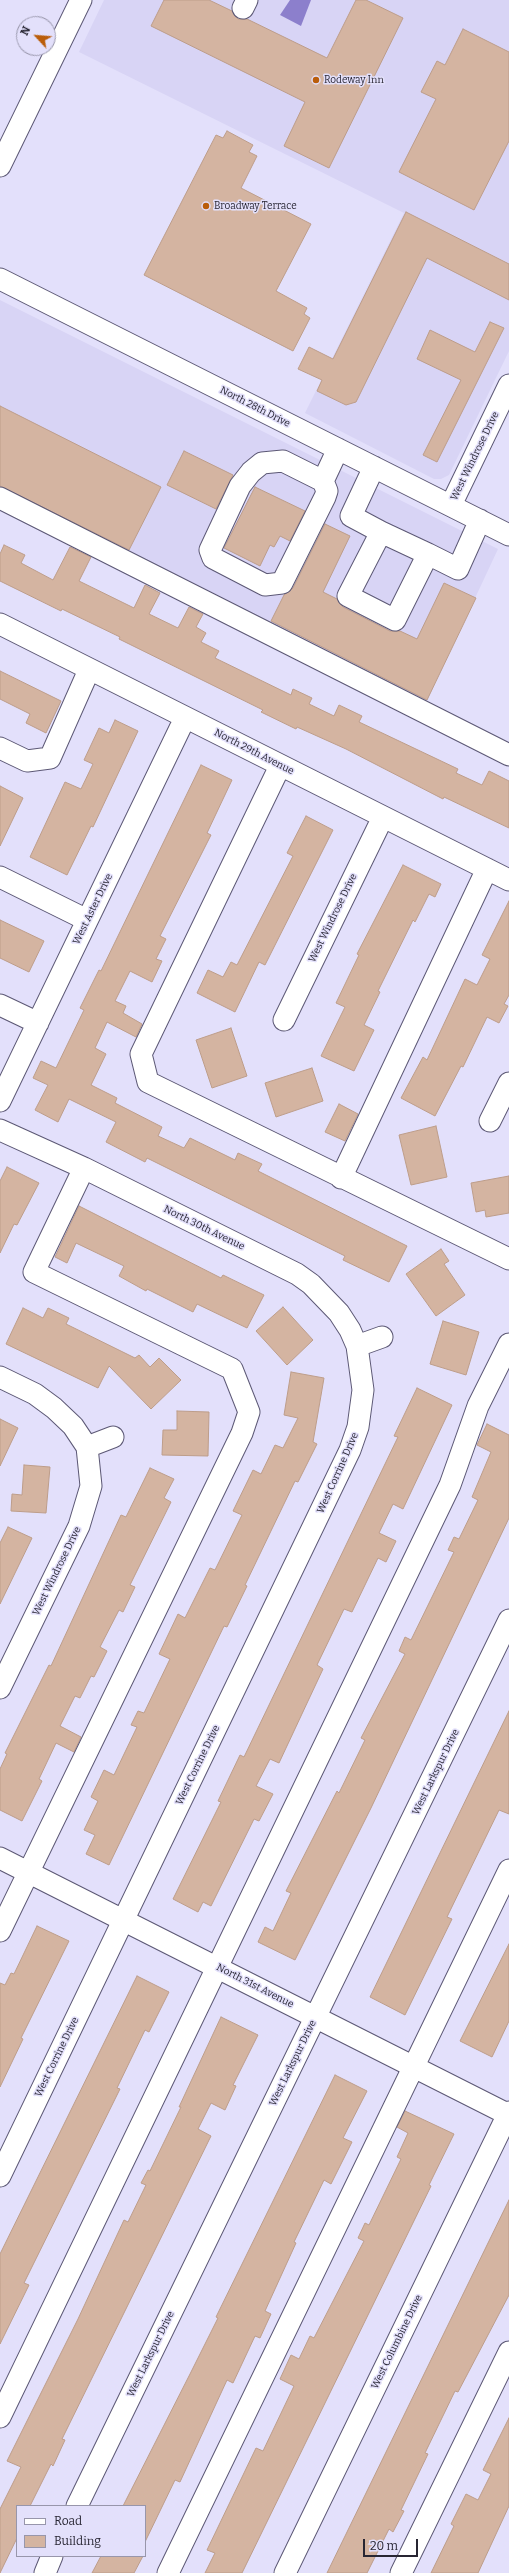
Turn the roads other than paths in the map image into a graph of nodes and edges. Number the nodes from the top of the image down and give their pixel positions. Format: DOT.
graph roads {
  1 [pos="81,0"];
  2 [pos="0,166"];
  3 [pos="0,279"];
  4 [pos="509,386"];
  5 [pos="338,449"];
  6 [pos="374,467"];
  7 [pos="323,480"];
  8 [pos="0,498"];
  9 [pos="451,505"];
  10 [pos="480,520"];
  11 [pos="381,532"];
  12 [pos="509,534"];
  13 [pos="428,554"];
  14 [pos="0,624"];
  15 [pos="89,670"];
  16 [pos="186,718"];
  17 [pos="0,748"];
  18 [pos="509,755"];
  19 [pos="280,766"];
  20 [pos="382,817"];
  21 [pos="487,869"];
  22 [pos="0,878"];
  23 [pos="509,880"];
  24 [pos="88,920"];
  25 [pos="0,1005"];
  26 [pos="284,1020"];
  27 [pos="38,1023"];
  28 [pos="509,1083"];
  29 [pos="0,1100"];
  30 [pos="490,1121"];
  31 [pos="0,1130"];
  32 [pos="84,1168"];
  33 [pos="341,1178"];
  34 [pos="509,1259"];
  35 [pos="382,1337"];
  36 [pos="509,1344"];
  37 [pos="357,1346"];
  38 [pos="0,1377"];
  39 [pos="113,1437"];
  40 [pos="87,1447"];
  41 [pos="509,1620"];
  42 [pos="0,1688"];
  43 [pos="0,1858"];
  44 [pos="509,1870"];
  45 [pos="29,1872"];
  46 [pos="124,1920"];
  47 [pos="0,1931"];
  48 [pos="218,1968"];
  49 [pos="316,2017"];
  50 [pos="414,2066"];
  51 [pos="509,2114"];
  52 [pos="0,2176"];
  53 [pos="509,2352"];
  54 [pos="0,2416"];
  55 [pos="76,2505"];
  56 [pos="52,2557"];
  57 [pos="45,2573"];
  58 [pos="168,2573"];
  59 [pos="285,2573"];
  60 [pos="401,2573"];
  1 -- 2 [label="street"];
  3 -- 5 [label="street, North 28th Drive"];
  4 -- 9 [label="street, West Windrose Drive"];
  5 -- 6 [label="street, North 28th Drive"];
  5 -- 7 [label="street"];
  6 -- 9 [label="street, North 28th Drive"];
  6 -- 11 [label="street"];
  7 -- 7 [label="street"];
  8 -- 18 [label="street"];
  9 -- 10 [label="street, North 28th Drive"];
  10 -- 12 [label="street, North 28th Drive"];
  10 -- 13 [label="street"];
  11 -- 13 [label="street"];
  11 -- 13 [label="street"];
  14 -- 15 [label="street, North 29th Avenue"];
  15 -- 16 [label="street, North 29th Avenue"];
  15 -- 17 [label="street"];
  16 -- 19 [label="street, North 29th Avenue"];
  16 -- 24 [label="street, West Aster Drive"];
  19 -- 20 [label="street, North 29th Avenue"];
  19 -- 33 [label="street"];
  20 -- 21 [label="street, North 29th Avenue"];
  20 -- 26 [label="street, West Windrose Drive"];
  21 -- 23 [label="street, North 29th Avenue"];
  21 -- 33 [label="street"];
  22 -- 24 [label="street"];
  24 -- 27 [label="street, West Aster Drive"];
  25 -- 27 [label="street"];
  27 -- 29 [label="street, West Aster Drive"];
  28 -- 30 [label="street"];
  31 -- 32 [label="street, North 30th Avenue"];
  32 -- 37 [label="street, North 30th Avenue"];
  32 -- 45 [label="street"];
  33 -- 34 [label="street"];
  35 -- 37 [label="street"];
  36 -- 48 [label="street"];
  37 -- 46 [label="street, West Corrine Drive"];
  38 -- 40 [label="street"];
  39 -- 40 [label="street"];
  40 -- 42 [label="street, West Windrose Drive"];
  41 -- 49 [label="street, West Larkspur Drive"];
  43 -- 45 [label="street, North 31st Avenue"];
  44 -- 50 [label="street"];
  45 -- 46 [label="street, North 31st Avenue"];
  45 -- 47 [label="street"];
  46 -- 48 [label="street, North 31st Avenue"];
  46 -- 52 [label="street, West Corrine Drive"];
  48 -- 49 [label="street, North 31st Avenue"];
  48 -- 54 [label="street"];
  49 -- 50 [label="street, North 31st Avenue"];
  49 -- 55 [label="street, West Larkspur Drive"];
  50 -- 51 [label="street, North 31st Avenue"];
  50 -- 58 [label="street"];
  51 -- 59 [label="street, West Columbine Drive"];
  53 -- 60 [label="street"];
  56 -- 57 [label="street"];
}
